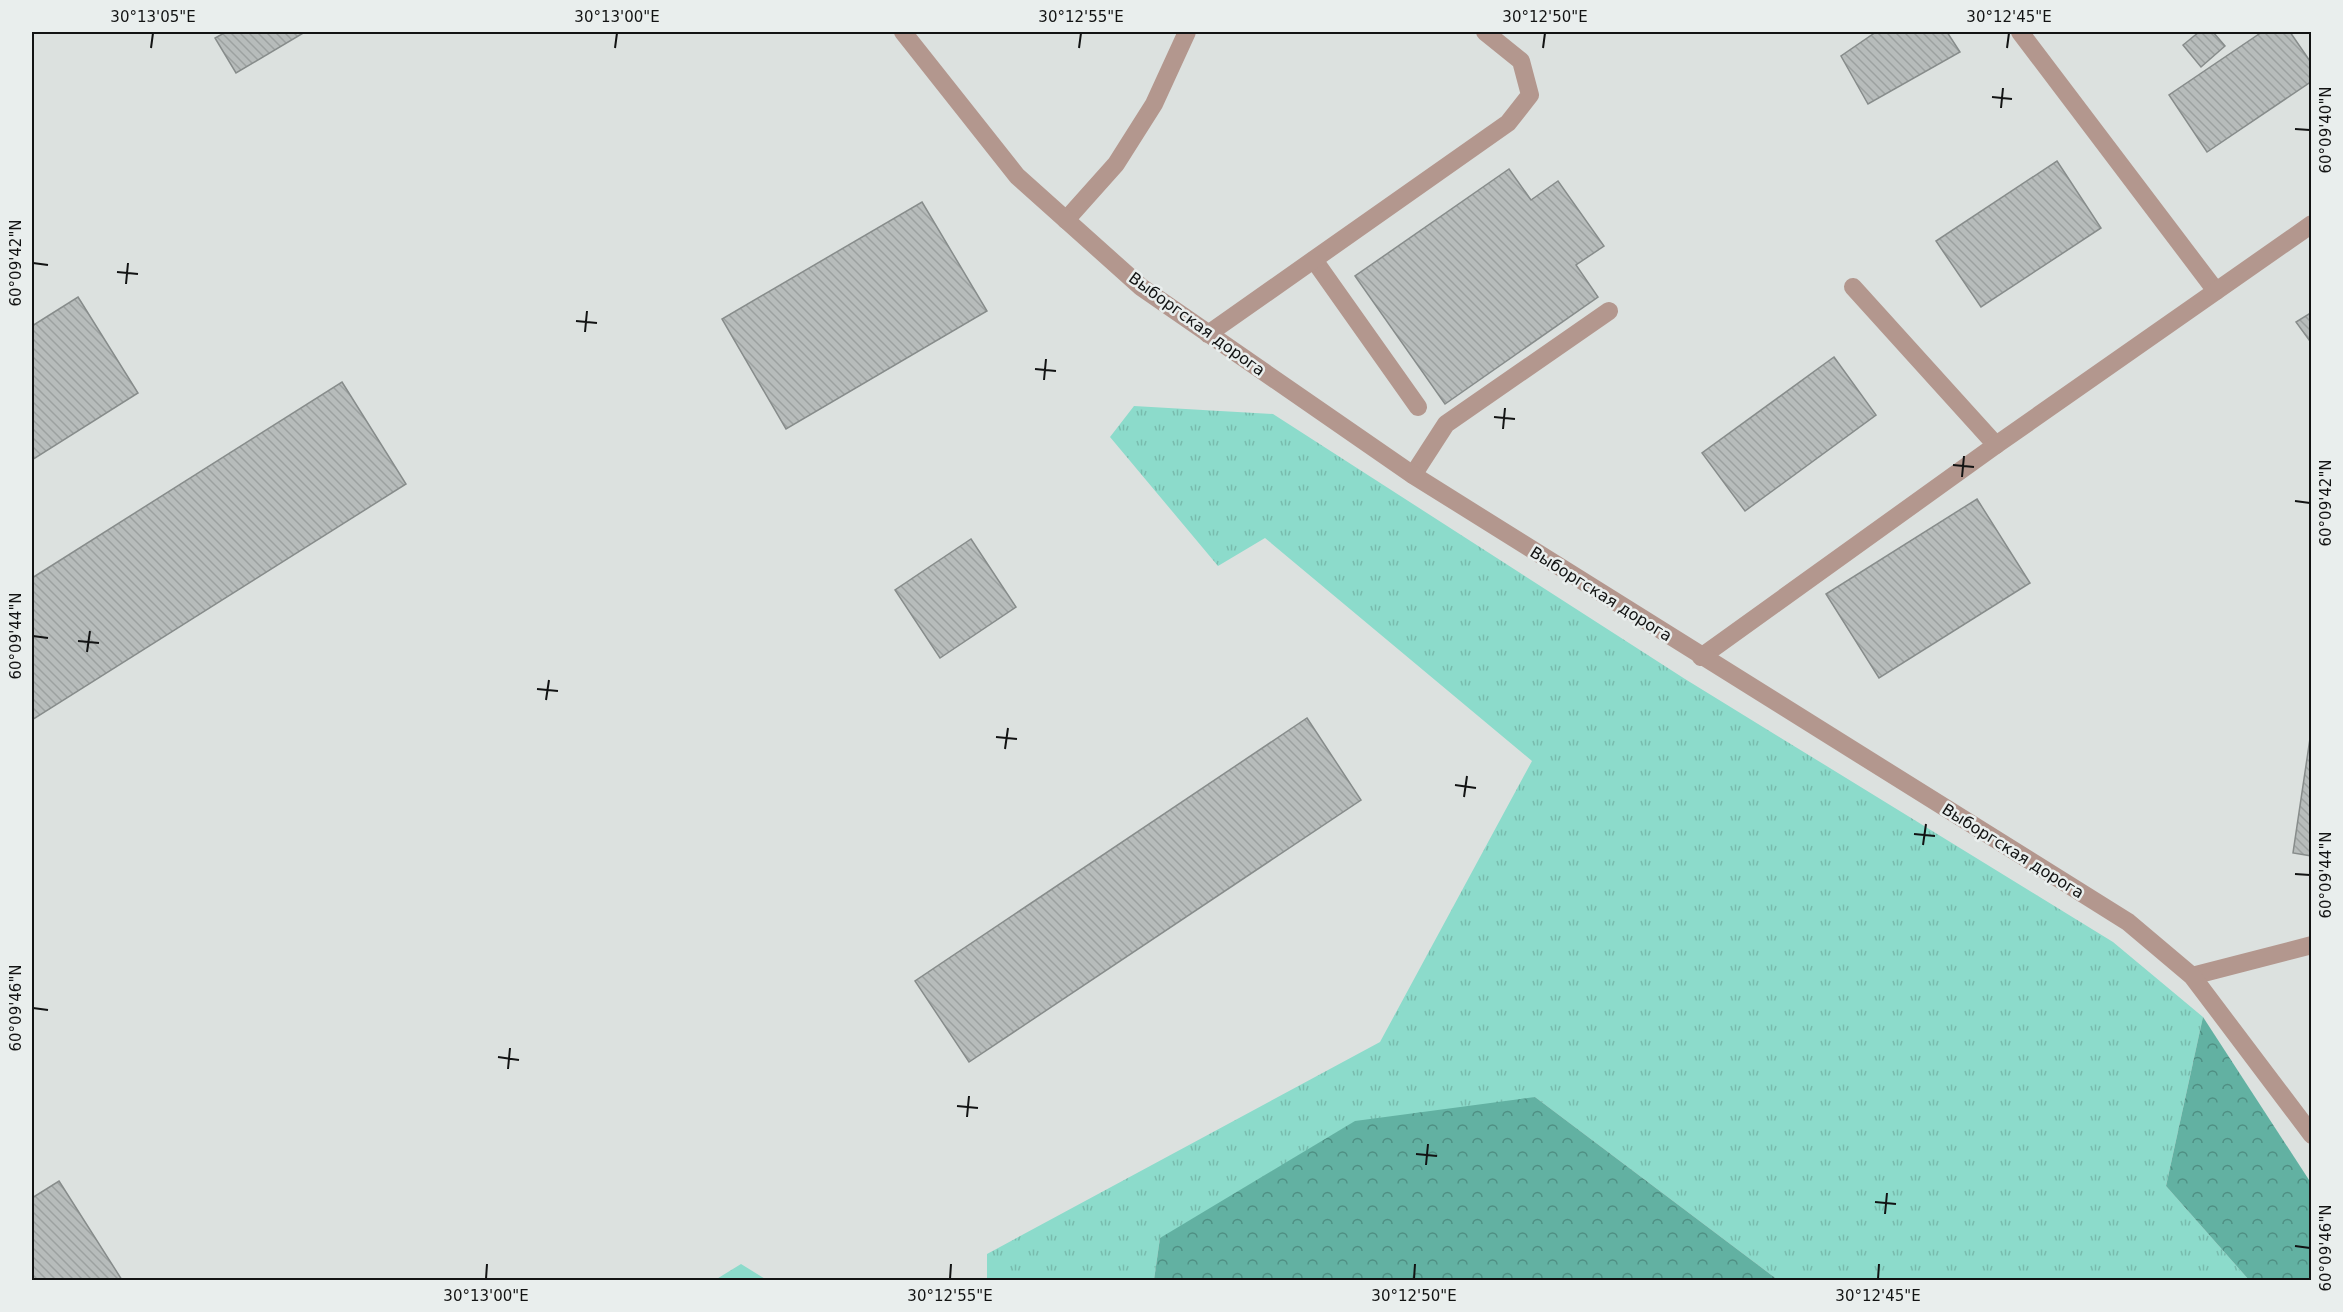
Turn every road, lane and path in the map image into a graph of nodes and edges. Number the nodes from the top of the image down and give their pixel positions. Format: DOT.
graph roads {
  1 [pos="903,32"];
  2 [pos="1187,32"];
  3 [pos="1485,32"];
  4 [pos="2020,32"];
  5 [pos="1066,220"];
  6 [pos="2312,224"];
  7 [pos="1314,260"];
  8 [pos="1853,287"];
  9 [pos="2216,291"];
  10 [pos="1609,311"];
  11 [pos="1208,334"];
  12 [pos="1418,407"];
  13 [pos="1996,445"];
  14 [pos="1413,475"];
  15 [pos="1701,657"];
  16 [pos="2312,945"];
  17 [pos="2192,976"];
  18 [pos="2312,1135"];
  1 -- 5 [label="street, Выборгская дорога"];
  2 -- 5 [label="street"];
  3 -- 7 [label="street"];
  4 -- 9 [label="street"];
  5 -- 11 [label="street, Выборгская дорога"];
  6 -- 9 [label="street"];
  7 -- 11 [label="street"];
  7 -- 12 [label="street"];
  8 -- 13 [label="street"];
  9 -- 13 [label="street"];
  10 -- 14 [label="street"];
  11 -- 14 [label="street, Выборгская дорога"];
  13 -- 15 [label="street"];
  14 -- 15 [label="street, Выборгская дорога"];
  15 -- 17 [label="street, Выборгская дорога"];
  16 -- 17 [label="street"];
  17 -- 18 [label="street, Выборгская дорога"];
}
